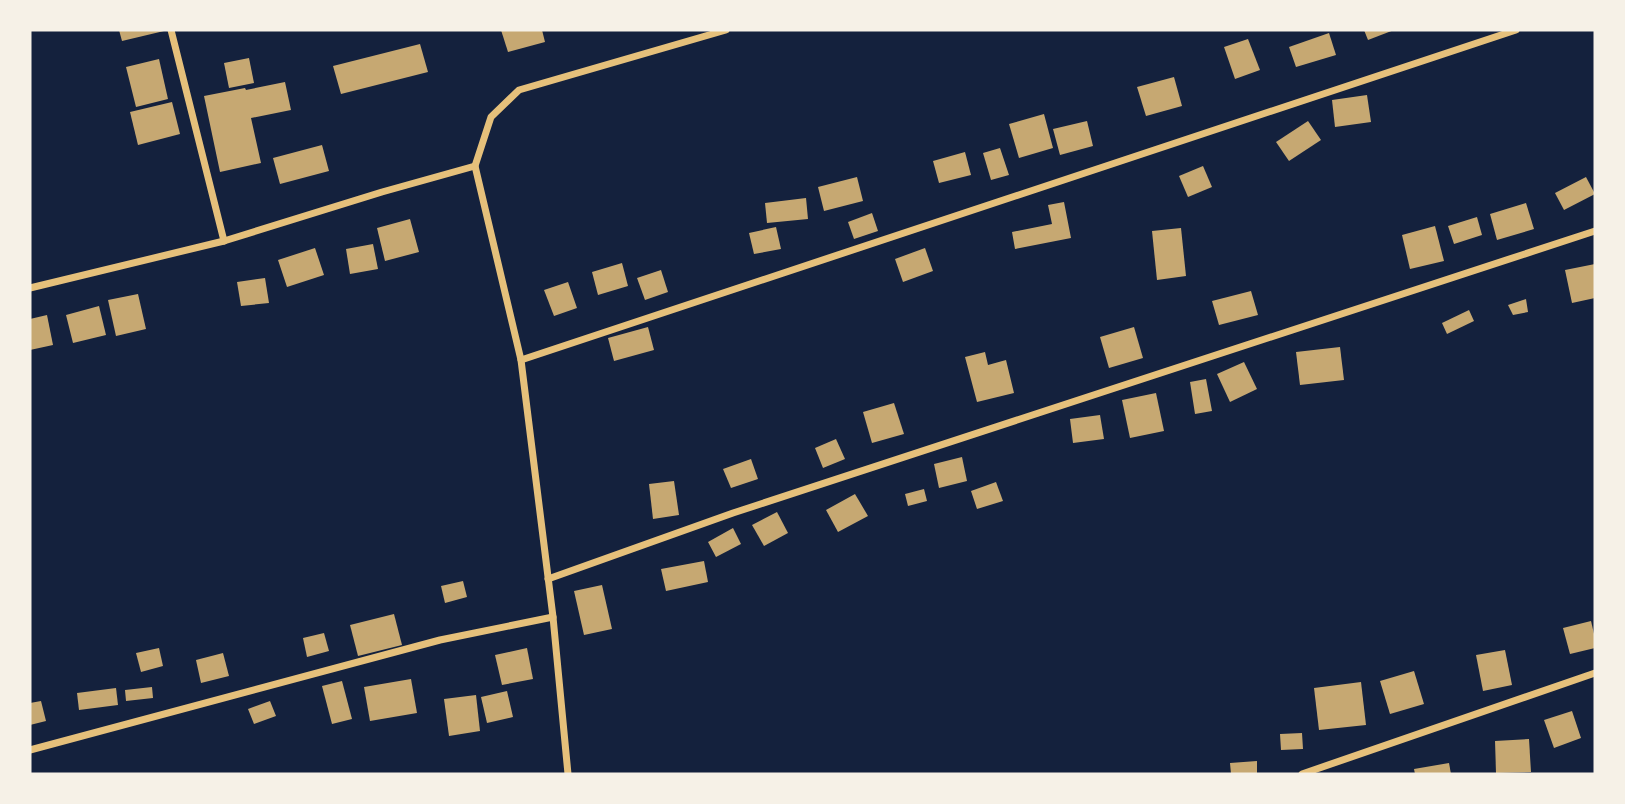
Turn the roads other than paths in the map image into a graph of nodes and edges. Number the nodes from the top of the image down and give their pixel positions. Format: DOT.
graph roads {
  1 [pos="171,30"];
  2 [pos="696,30"];
  3 [pos="726,30"];
  4 [pos="1516,30"];
  5 [pos="698,39"];
  6 [pos="475,166"];
  7 [pos="1595,231"];
  8 [pos="225,241"];
  9 [pos="30,288"];
  10 [pos="521,360"];
  11 [pos="548,579"];
  12 [pos="553,617"];
  13 [pos="1595,673"];
  14 [pos="30,750"];
  15 [pos="568,774"];
  16 [pos="1302,774"];
  1 -- 8 [label="street"];
  2 -- 5 [label="street"];
  3 -- 5 [label="street"];
  4 -- 10 [label="street"];
  5 -- 6 [label="street"];
  6 -- 8 [label="street"];
  6 -- 10 [label="street"];
  7 -- 11 [label="street"];
  8 -- 9 [label="street"];
  10 -- 11 [label="street"];
  11 -- 12 [label="street"];
  12 -- 14 [label="street"];
  12 -- 15 [label="street"];
  13 -- 16 [label="street"];
}
